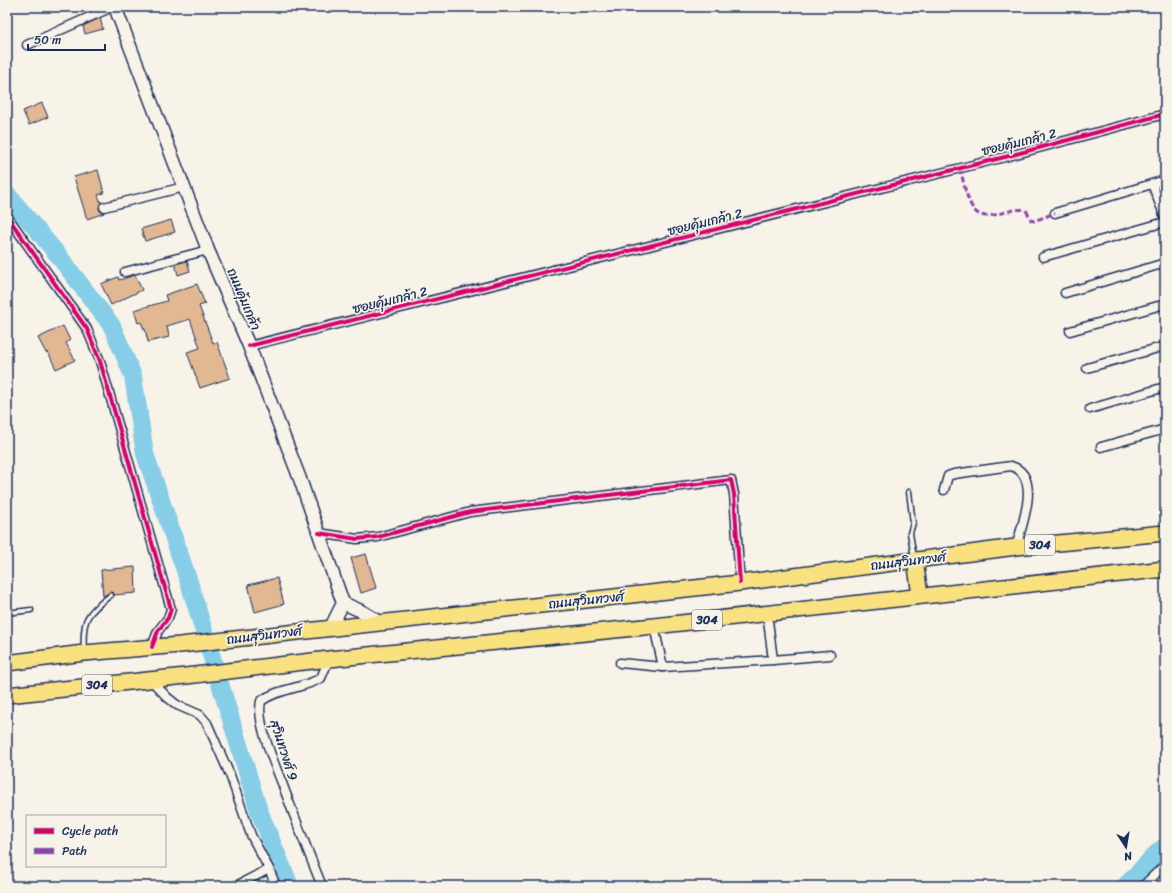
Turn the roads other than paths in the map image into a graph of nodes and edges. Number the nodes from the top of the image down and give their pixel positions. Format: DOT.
graph roads {
  1 [pos="112,7"];
  2 [pos="116,7"];
  3 [pos="27,45"];
  4 [pos="1165,114"];
  5 [pos="1165,180"];
  6 [pos="1152,184"];
  7 [pos="184,187"];
  8 [pos="104,206"];
  9 [pos="1055,213"];
  10 [pos="7,216"];
  11 [pos="1165,217"];
  12 [pos="1165,222"];
  13 [pos="208,250"];
  14 [pos="1042,257"];
  15 [pos="1165,263"];
  16 [pos="125,272"];
  17 [pos="1065,293"];
  18 [pos="1165,304"];
  19 [pos="1070,331"];
  20 [pos="248,346"];
  21 [pos="1165,346"];
  22 [pos="1087,368"];
  23 [pos="1165,387"];
  24 [pos="1090,409"];
  25 [pos="1165,429"];
  26 [pos="1101,447"];
  27 [pos="944,490"];
  28 [pos="908,492"];
  29 [pos="319,533"];
  30 [pos="1165,533"];
  31 [pos="1016,548"];
  32 [pos="915,560"];
  33 [pos="1165,569"];
  34 [pos="740,583"];
  35 [pos="111,595"];
  36 [pos="920,595"];
  37 [pos="343,602"];
  38 [pos="31,610"];
  39 [pos="7,613"];
  40 [pos="767,613"];
  41 [pos="380,622"];
  42 [pos="654,626"];
  43 [pos="331,627"];
  44 [pos="152,647"];
  45 [pos="84,653"];
  46 [pos="830,654"];
  47 [pos="329,659"];
  48 [pos="773,660"];
  49 [pos="7,663"];
  50 [pos="620,663"];
  51 [pos="663,667"];
  52 [pos="150,679"];
  53 [pos="7,695"];
  54 [pos="1165,865"];
  55 [pos="269,869"];
  56 [pos="236,886"];
  57 [pos="276,886"];
  58 [pos="322,886"];
  59 [pos="1143,886"];
  1 -- 3 [label="street"];
  2 -- 7 [label="main road, ถนนคุ้มเกล้า"];
  4 -- 20 [label="street, ซอยคุ้มเกล้า 2"];
  5 -- 6 [label="street"];
  6 -- 9 [label="street"];
  6 -- 11 [label="street"];
  7 -- 8 [label="street"];
  7 -- 13 [label="main road, ถนนคุ้มเกล้า"];
  10 -- 44 [label="street"];
  12 -- 14 [label="street"];
  13 -- 16 [label="street"];
  13 -- 20 [label="main road, ถนนคุ้มเกล้า"];
  15 -- 17 [label="street"];
  18 -- 19 [label="street"];
  20 -- 29 [label="main road, ถนนคุ้มเกล้า"];
  21 -- 22 [label="street"];
  23 -- 24 [label="street"];
  25 -- 26 [label="street"];
  27 -- 31 [label="street"];
  28 -- 32 [label="lane"];
  29 -- 34 [label="street"];
  29 -- 37 [label="main road, ถนนคุ้มเกล้า"];
  30 -- 31 [label="highway, ถนนสุวินทวงศ์ / 304"];
  31 -- 32 [label="highway, ถนนสุวินทวงศ์ / 304"];
  32 -- 34 [label="highway, ถนนสุวินทวงศ์ / 304"];
  32 -- 36 [label="highway"];
  33 -- 36 [label="highway, 304"];
  34 -- 41 [label="highway, ถนนสุวินทวงศ์ / 304"];
  35 -- 45 [label="lane"];
  36 -- 40 [label="highway, 304"];
  37 -- 41 [label="main road"];
  37 -- 43 [label="main road"];
  38 -- 39 [label="lane"];
  40 -- 42 [label="highway, 304"];
  40 -- 48 [label="street"];
  41 -- 43 [label="highway, ถนนสุวินทวงศ์ / 304"];
  42 -- 47 [label="highway, 304"];
  42 -- 51 [label="street"];
  43 -- 44 [label="highway, ถนนสุวินทวงศ์ / 304"];
  44 -- 45 [label="highway, ถนนสุวินทวงศ์ / 304"];
  45 -- 49 [label="highway, ถนนสุวินทวงศ์ / 304"];
  46 -- 48 [label="street"];
  47 -- 52 [label="highway, 304"];
  47 -- 58 [label="street, สุวินทวงศ์ 9"];
  48 -- 51 [label="street"];
  50 -- 51 [label="street"];
  52 -- 53 [label="highway, 304"];
  52 -- 55 [label="street"];
  54 -- 59 [label="street"];
  55 -- 56 [label="street"];
  55 -- 57 [label="street"];
}
